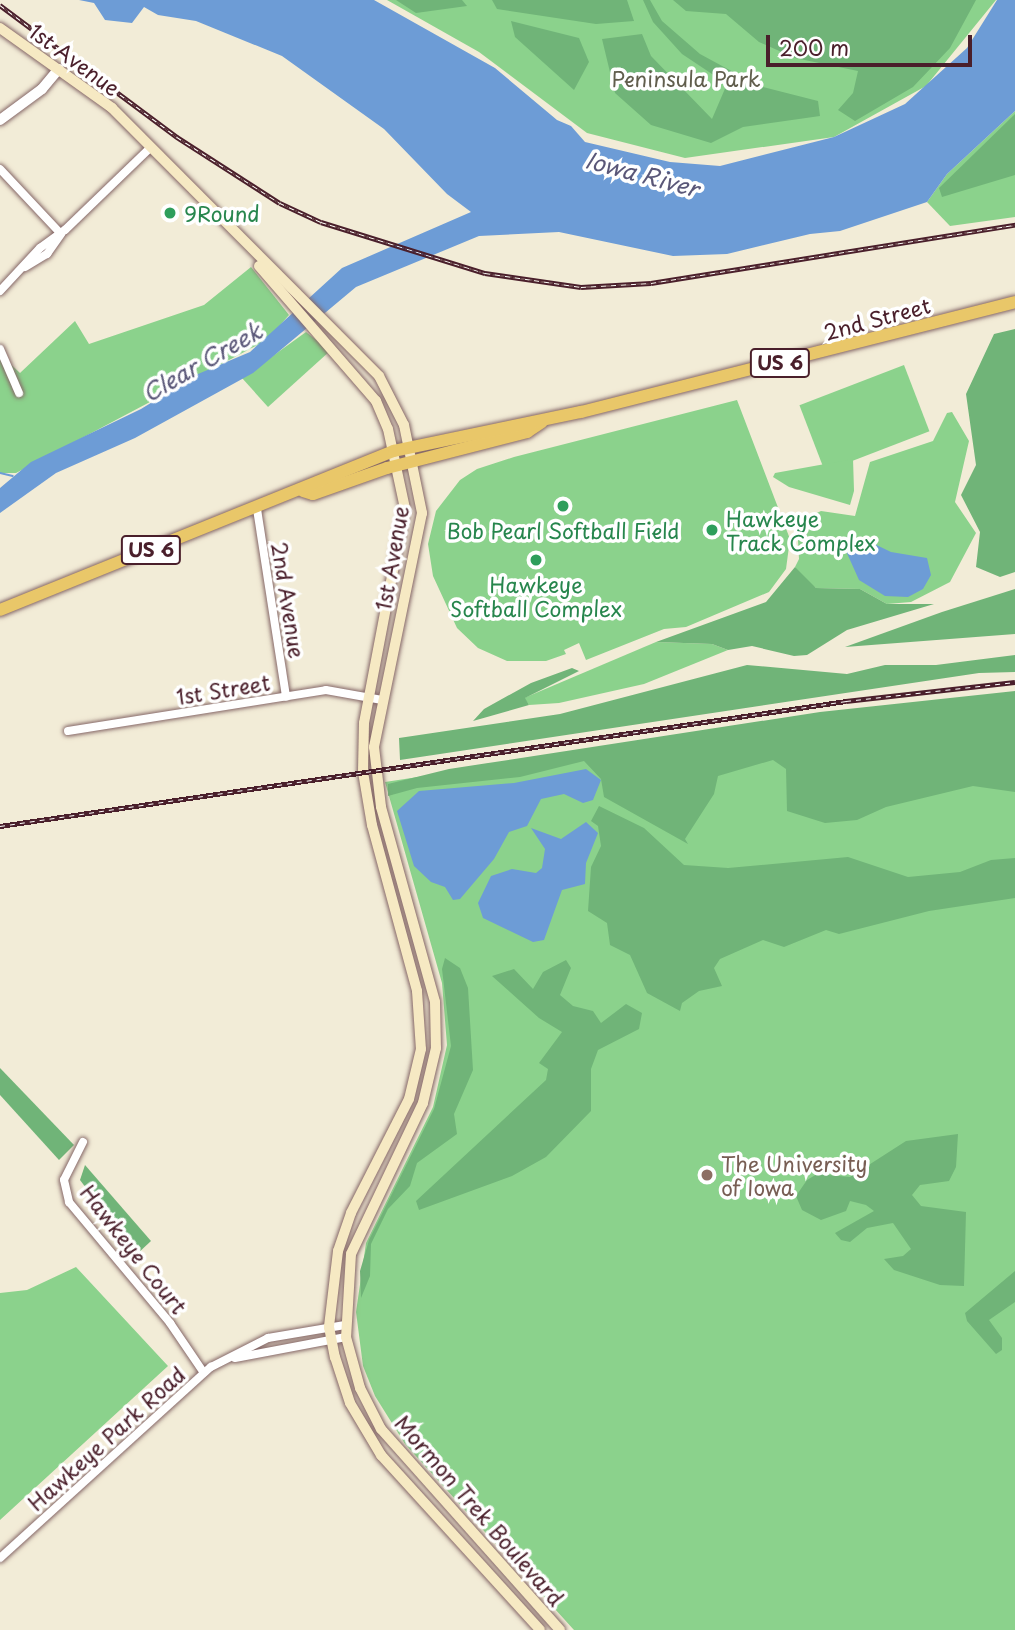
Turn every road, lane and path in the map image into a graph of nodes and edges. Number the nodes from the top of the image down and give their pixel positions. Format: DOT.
graph roads {
  1 [pos="0,28"];
  2 [pos="59,69"];
  3 [pos="0,120"];
  4 [pos="150,148"];
  5 [pos="0,169"];
  6 [pos="61,234"];
  7 [pos="243,244"];
  8 [pos="0,291"];
  9 [pos="1015,302"];
  10 [pos="0,349"];
  11 [pos="19,393"];
  12 [pos="543,421"];
  13 [pos="409,447"];
  14 [pos="394,452"];
  15 [pos="413,462"];
  16 [pos="397,465"];
  17 [pos="303,491"];
  18 [pos="257,509"];
  19 [pos="0,610"];
  20 [pos="286,697"];
  21 [pos="369,697"];
  22 [pos="382,700"];
  23 [pos="68,731"];
  24 [pos="363,772"];
  25 [pos="376,774"];
  26 [pos="83,1142"];
  27 [pos="330,1326"];
  28 [pos="346,1331"];
  29 [pos="331,1339"];
  30 [pos="204,1373"];
  31 [pos="0,1558"];
  32 [pos="540,1630"];
  33 [pos="560,1630"];
  1 -- 2 [label="main road, 1st Avenue"];
  2 -- 3 [label="street"];
  2 -- 4 [label="main road, 1st Avenue"];
  4 -- 6 [label="street"];
  4 -- 7 [label="main road, 1st Avenue"];
  5 -- 6 [label="street"];
  6 -- 8 [label="street"];
  7 -- 13 [label="main road, 1st Avenue"];
  7 -- 14 [label="main road, 1st Avenue"];
  9 -- 12 [label="main road, 2nd Street / US 6"];
  10 -- 11 [label="street"];
  12 -- 13 [label="main road, 2nd Street / US 6"];
  12 -- 15 [label="main road, 2nd Street / US 6"];
  13 -- 14 [label="main road, 2nd Street / US 6"];
  13 -- 15 [label="main road, 1st Avenue"];
  14 -- 16 [label="main road, 1st Avenue"];
  14 -- 17 [label="main road, 2nd Street / US 6"];
  15 -- 16 [label="main road, 2nd Street / US 6"];
  15 -- 22 [label="main road, 1st Avenue"];
  16 -- 17 [label="main road, 2nd Street / US 6"];
  16 -- 21 [label="main road, 1st Avenue"];
  17 -- 18 [label="main road, 2nd Street / US 6"];
  18 -- 19 [label="main road, 2nd Street / US 6"];
  18 -- 20 [label="street, 2nd Avenue"];
  20 -- 21 [label="street, 1st Street"];
  20 -- 23 [label="street, 1st Street"];
  21 -- 22 [label="street, 1st Street"];
  21 -- 24 [label="main road, 1st Avenue"];
  22 -- 25 [label="main road, 1st Avenue"];
  24 -- 27 [label="main road, Mormon Trek Boulevard"];
  25 -- 28 [label="main road, Mormon Trek Boulevard"];
  26 -- 30 [label="street, Hawkeye Court"];
  27 -- 28 [label="street, Hawkeye Park Road"];
  27 -- 29 [label="main road, Mormon Trek Boulevard"];
  27 -- 30 [label="street, Hawkeye Park Road"];
  28 -- 29 [label="street, Hawkeye Park Road"];
  28 -- 33 [label="main road, Mormon Trek Boulevard"];
  29 -- 30 [label="street, Hawkeye Park Road"];
  29 -- 32 [label="main road, Mormon Trek Boulevard"];
  30 -- 31 [label="street, Hawkeye Park Road"];
}
